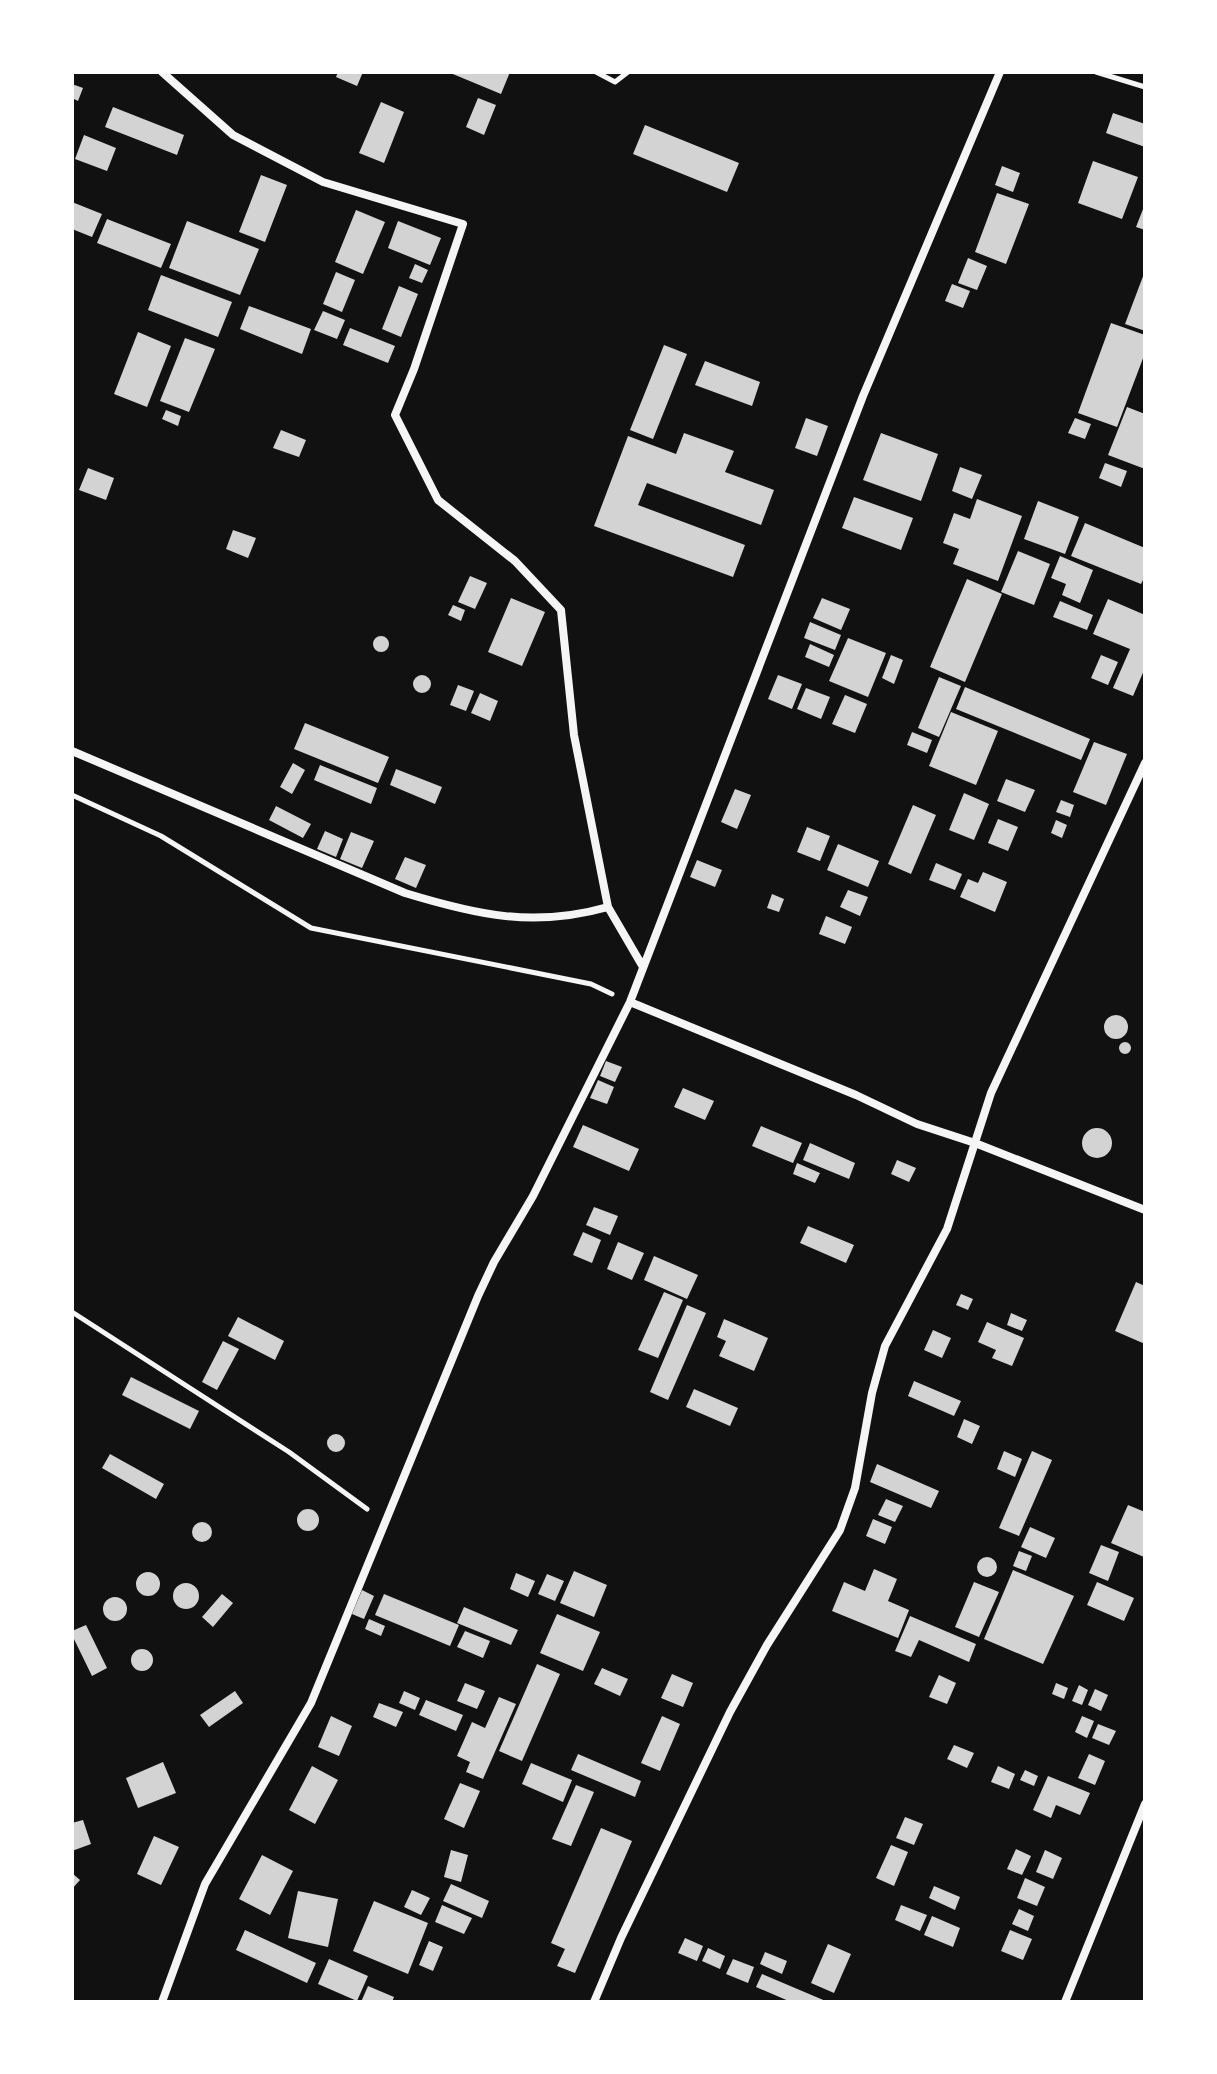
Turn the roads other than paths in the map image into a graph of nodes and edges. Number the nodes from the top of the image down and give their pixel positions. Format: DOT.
graph roads {
  1 [pos="162,72"];
  2 [pos="1000,72"];
  3 [pos="72,751"];
  4 [pos="1145,766"];
  5 [pos="608,907"];
  6 [pos="643,967"];
  7 [pos="630,1002"];
  8 [pos="975,1143"];
  9 [pos="1145,1210"];
  10 [pos="1145,1804"];
  11 [pos="162,2002"];
  12 [pos="594,2002"];
  13 [pos="1065,2002"];
  1 -- 5 [label="street"];
  2 -- 6 [label="street"];
  3 -- 5 [label="street"];
  4 -- 8 [label="street"];
  5 -- 6 [label="street"];
  6 -- 7 [label="street"];
  7 -- 8 [label="street"];
  7 -- 11 [label="street"];
  8 -- 9 [label="street"];
  8 -- 12 [label="street"];
  10 -- 13 [label="street"];
}
